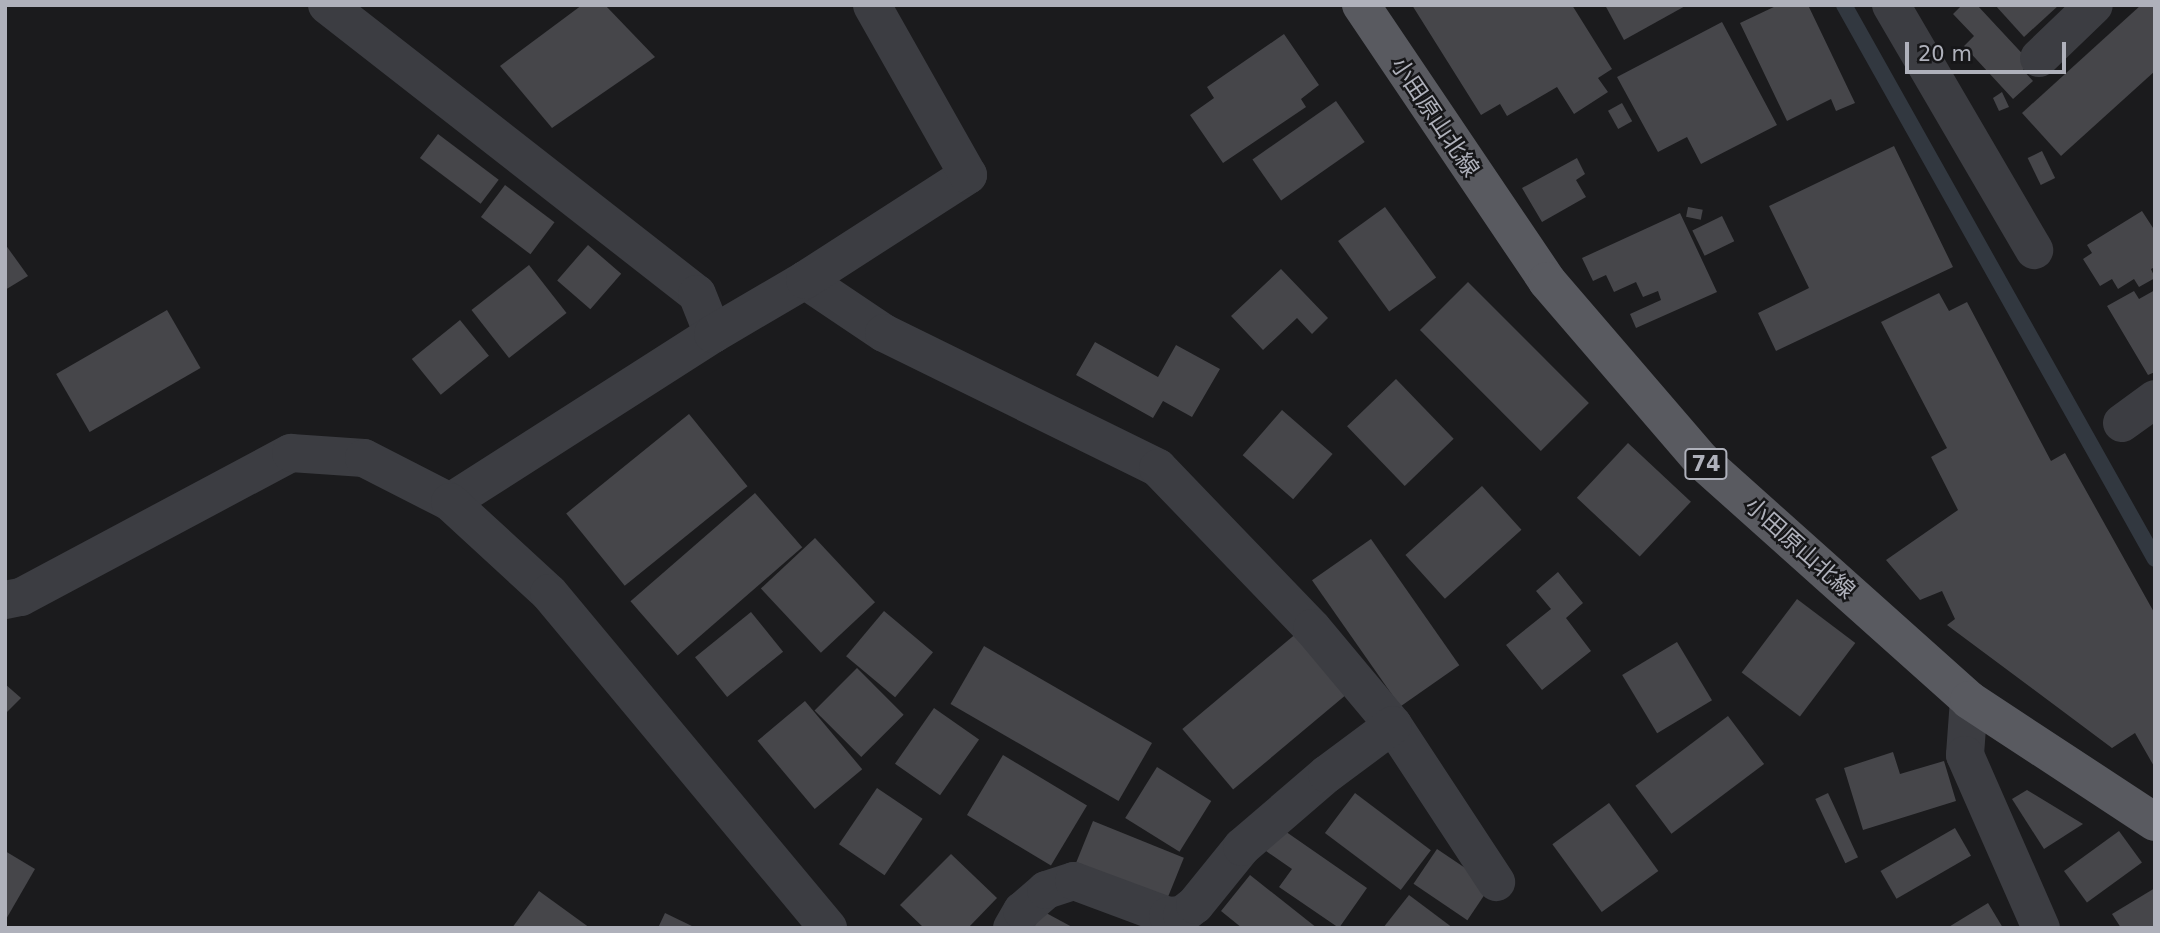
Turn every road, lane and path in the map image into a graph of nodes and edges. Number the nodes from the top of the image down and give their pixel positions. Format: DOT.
graph roads {
  1 [pos="327,5"];
  2 [pos="872,5"];
  3 [pos="1361,5"];
  4 [pos="1891,5"];
  5 [pos="2094,5"];
  6 [pos="2039,58"];
  7 [pos="2034,250"];
  8 [pos="805,280"];
  9 [pos="713,334"];
  10 [pos="2155,399"];
  11 [pos="2122,423"];
  12 [pos="450,502"];
  13 [pos="5,600"];
  14 [pos="1969,700"];
  15 [pos="1393,725"];
  16 [pos="2155,822"];
  17 [pos="1496,882"];
  18 [pos="828,928"];
  19 [pos="1012,928"];
  20 [pos="2041,928"];
  1 -- 9 [label="street"];
  2 -- 8 [label="street"];
  3 -- 14 [label="main road, 小田原山北線 / 74"];
  4 -- 7 [label="street"];
  5 -- 6 [label="street"];
  8 -- 9 [label="street"];
  8 -- 15 [label="street"];
  9 -- 12 [label="street"];
  10 -- 11 [label="street"];
  12 -- 13 [label="street"];
  12 -- 18 [label="street"];
  14 -- 16 [label="main road, 小田原山北線 / 74"];
  14 -- 20 [label="street"];
  15 -- 17 [label="street"];
  15 -- 19 [label="street"];
}
